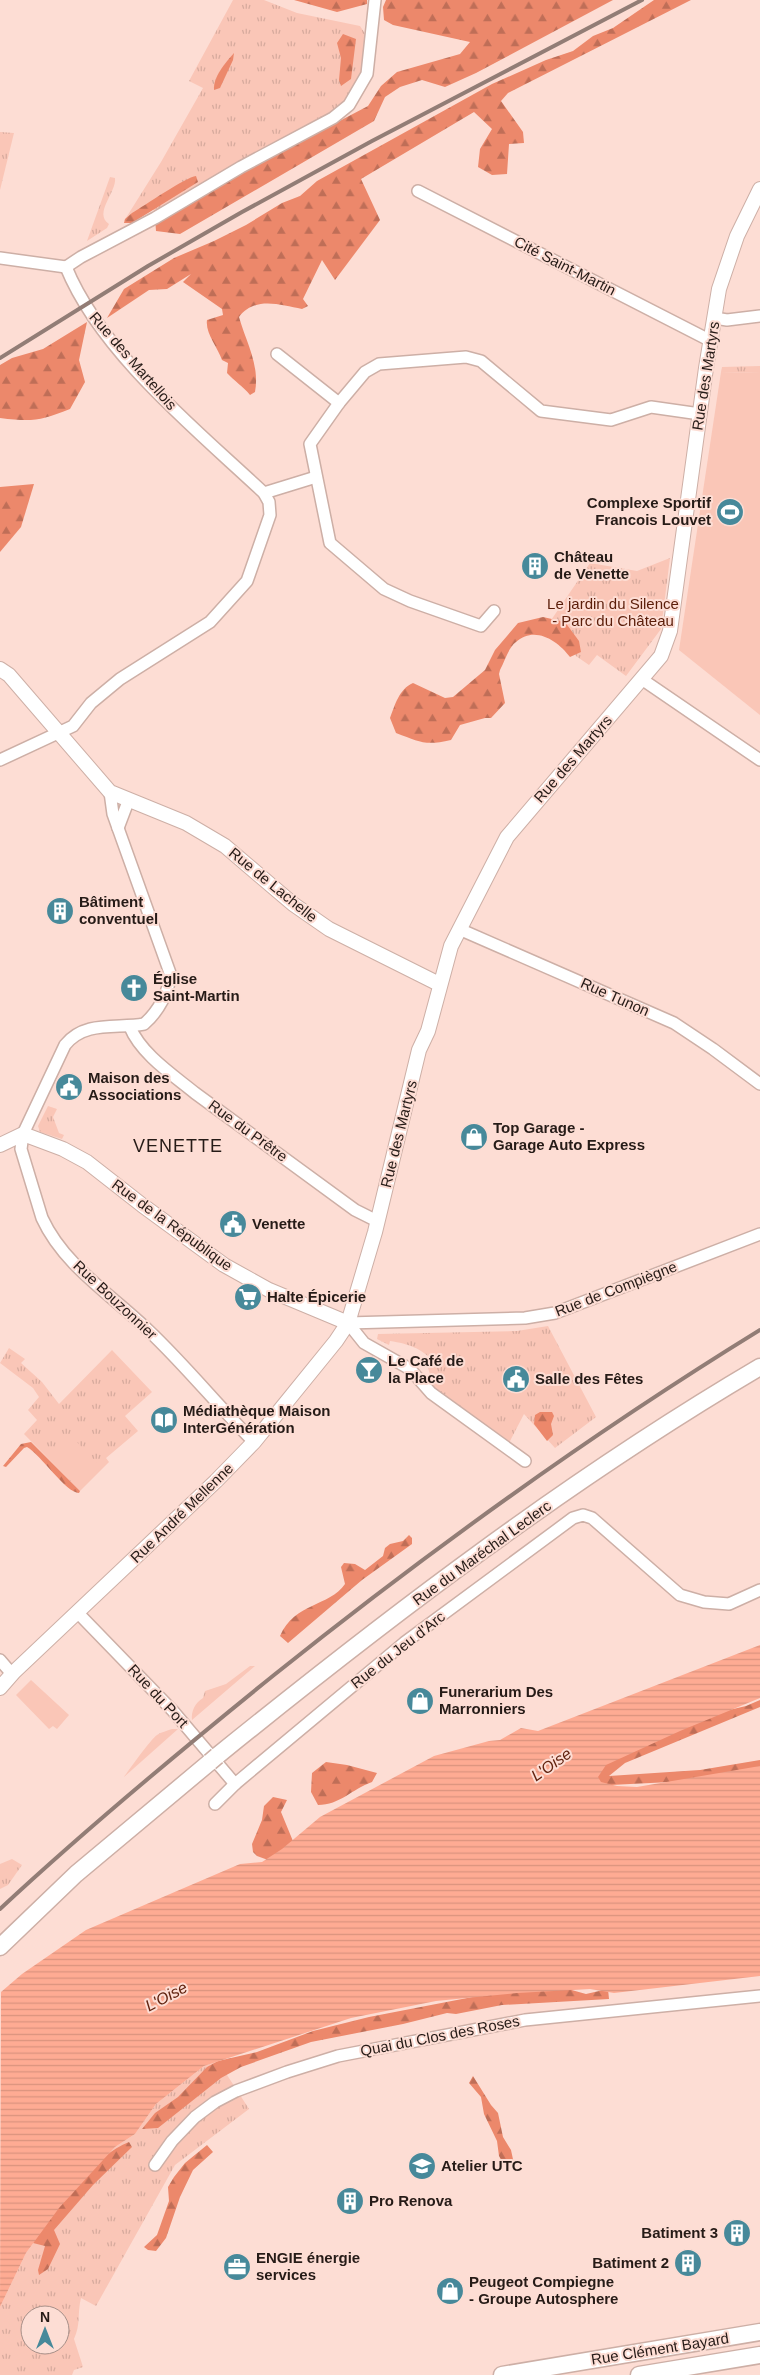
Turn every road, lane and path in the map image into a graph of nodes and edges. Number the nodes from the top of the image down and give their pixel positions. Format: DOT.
graph roads {
  1 [pos="375,1"];
  2 [pos="760,189"];
  3 [pos="418,191"];
  4 [pos="0,258"];
  5 [pos="66,266"];
  6 [pos="760,316"];
  7 [pos="715,318"];
  8 [pos="711,341"];
  9 [pos="277,354"];
  10 [pos="339,403"];
  11 [pos="700,414"];
  12 [pos="316,478"];
  13 [pos="264,493"];
  14 [pos="494,612"];
  15 [pos="0,669"];
  16 [pos="643,680"];
  17 [pos="60,734"];
  18 [pos="0,760"];
  19 [pos="760,760"];
  20 [pos="108,790"];
  21 [pos="129,799"];
  22 [pos="118,828"];
  23 [pos="459,929"];
  24 [pos="439,984"];
  25 [pos="130,1027"];
  26 [pos="760,1084"];
  27 [pos="23,1134"];
  28 [pos="0,1145"];
  29 [pos="377,1221"];
  30 [pos="760,1234"];
  31 [pos="348,1323"];
  32 [pos="760,1368"];
  33 [pos="254,1442"];
  34 [pos="525,1461"];
  35 [pos="760,1590"];
  36 [pos="77,1612"];
  37 [pos="0,1660"];
  38 [pos="12,1674"];
  39 [pos="0,1688"];
  40 [pos="235,1784"];
  41 [pos="215,1804"];
  42 [pos="0,1947"];
  43 [pos="760,1996"];
  44 [pos="155,2165"];
  45 [pos="760,2332"];
  46 [pos="760,2355"];
  47 [pos="502,2375"];
  48 [pos="639,2375"];
  1 -- 5 [label="street"];
  2 -- 7 [label="street, Rue des Martyrs"];
  3 -- 8 [label="street, Cité Saint-Martin"];
  4 -- 5 [label="street"];
  5 -- 13 [label="street, Rue des Martellois"];
  6 -- 7 [label="street"];
  7 -- 8 [label="street, Rue des Martyrs"];
  8 -- 11 [label="street, Rue des Martyrs"];
  9 -- 10 [label="street"];
  10 -- 11 [label="street"];
  10 -- 12 [label="street"];
  11 -- 16 [label="street, Rue des Martyrs"];
  12 -- 13 [label="street"];
  12 -- 14 [label="street"];
  13 -- 17 [label="street"];
  15 -- 17 [label="street"];
  16 -- 19 [label="street"];
  16 -- 23 [label="street, Rue des Martyrs"];
  17 -- 18 [label="street"];
  17 -- 20 [label="street"];
  20 -- 21 [label="street, Rue de Lachelle"];
  20 -- 22 [label="street"];
  21 -- 22 [label="street"];
  21 -- 24 [label="street, Rue de Lachelle"];
  22 -- 25 [label="street"];
  23 -- 24 [label="street, Rue des Martyrs"];
  23 -- 26 [label="street, Rue Tunon"];
  24 -- 29 [label="street, Rue des Martyrs"];
  25 -- 27 [label="street"];
  25 -- 29 [label="street, Rue du Prêtre"];
  27 -- 28 [label="street"];
  27 -- 31 [label="street, Rue de la République"];
  27 -- 33 [label="street, Rue Bouzonnier"];
  29 -- 31 [label="street, Rue des Martyrs"];
  30 -- 31 [label="street, Rue de Compiègne"];
  31 -- 33 [label="street, Rue André Mellenne"];
  31 -- 34 [label="street"];
  32 -- 42 [label="main road, Rue du Maréchal Leclerc"];
  33 -- 36 [label="street, Rue André Mellenne"];
  35 -- 40 [label="street, Rue du Jeu d'Arc"];
  36 -- 38 [label="street, Rue André Mellenne"];
  36 -- 40 [label="street, Rue du Port"];
  37 -- 38 [label="street"];
  38 -- 39 [label="street, Rue André Mellenne"];
  40 -- 41 [label="street, Rue du Jeu d'Arc"];
  43 -- 44 [label="street, Quai du Clos des Roses"];
  45 -- 47 [label="main road, Rue Clément Bayard"];
  46 -- 48 [label="main road, Rue Clément Bayard"];
}
